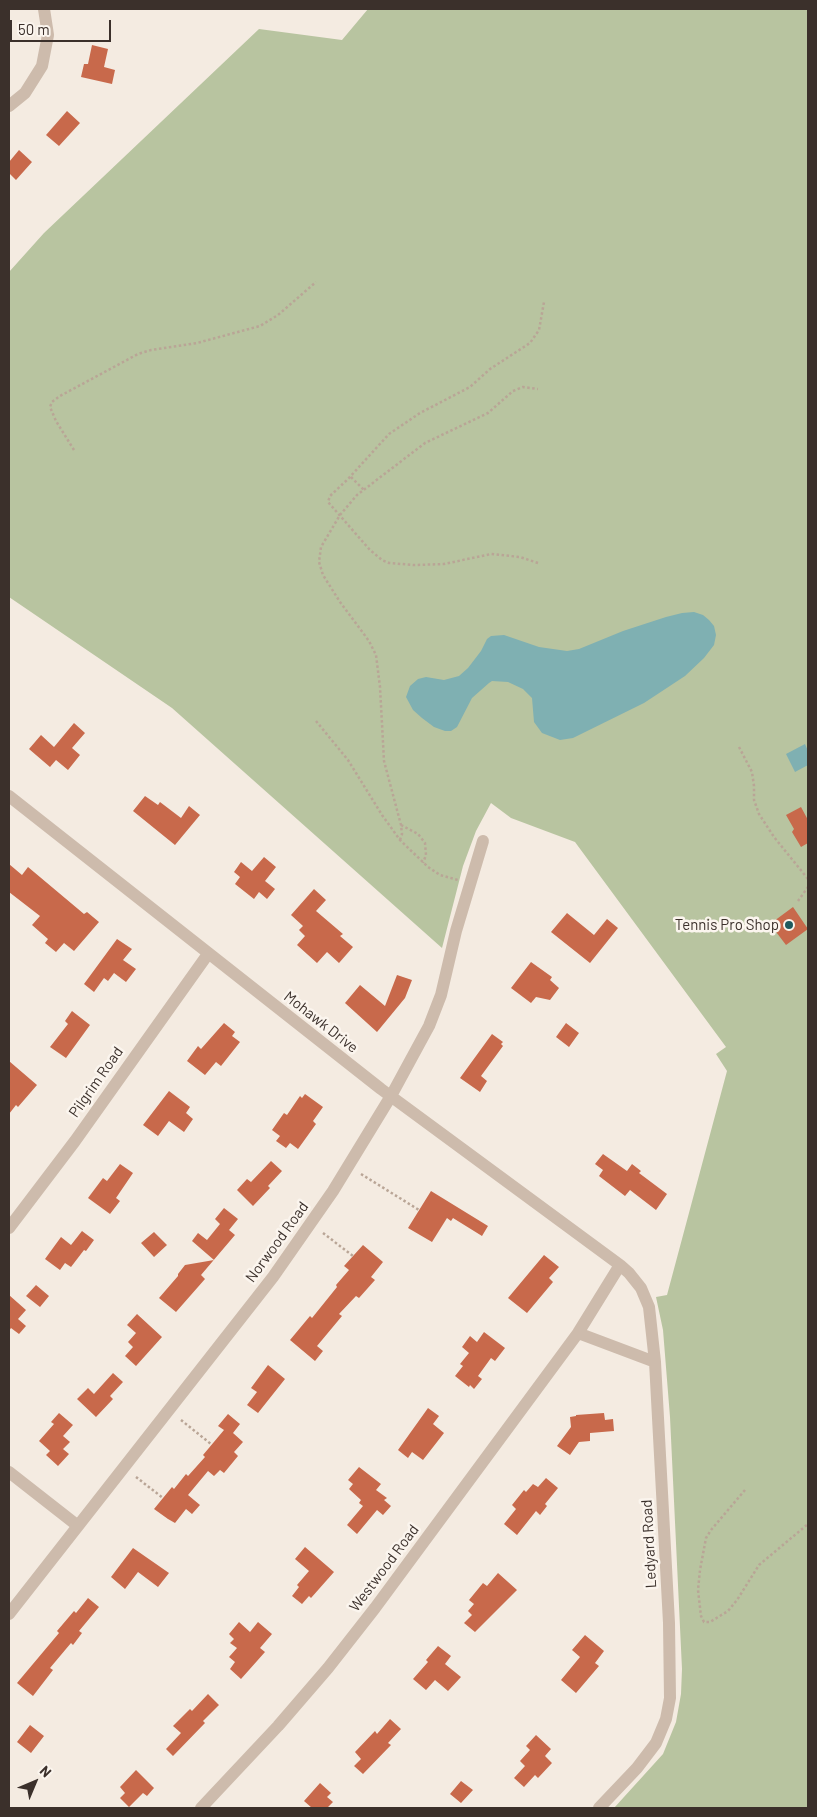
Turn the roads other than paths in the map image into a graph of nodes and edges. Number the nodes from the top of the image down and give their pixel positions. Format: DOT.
graph roads {
  1 [pos="44,9"];
  2 [pos="9,106"];
  3 [pos="10,800"];
  4 [pos="483,841"];
  5 [pos="208,954"];
  6 [pos="390,1096"];
  7 [pos="9,1228"];
  8 [pos="620,1265"];
  9 [pos="578,1333"];
  10 [pos="655,1362"];
  11 [pos="9,1472"];
  12 [pos="78,1526"];
  13 [pos="9,1614"];
  14 [pos="201,1808"];
  15 [pos="600,1808"];
  1 -- 2 [label="street"];
  3 -- 5 [label="street, Mohawk Drive"];
  4 -- 6 [label="street, Norwood Road"];
  5 -- 6 [label="street, Mohawk Drive"];
  5 -- 7 [label="street, Pilgrim Road"];
  6 -- 8 [label="street, Mohawk Drive"];
  6 -- 12 [label="street, Norwood Road"];
  8 -- 9 [label="street, Westwood Road"];
  8 -- 10 [label="street, Ledyard Road"];
  9 -- 10 [label="street"];
  9 -- 14 [label="street, Westwood Road"];
  10 -- 15 [label="street, Ledyard Road"];
  11 -- 12 [label="street"];
  12 -- 13 [label="street, Norwood Road"];
}
